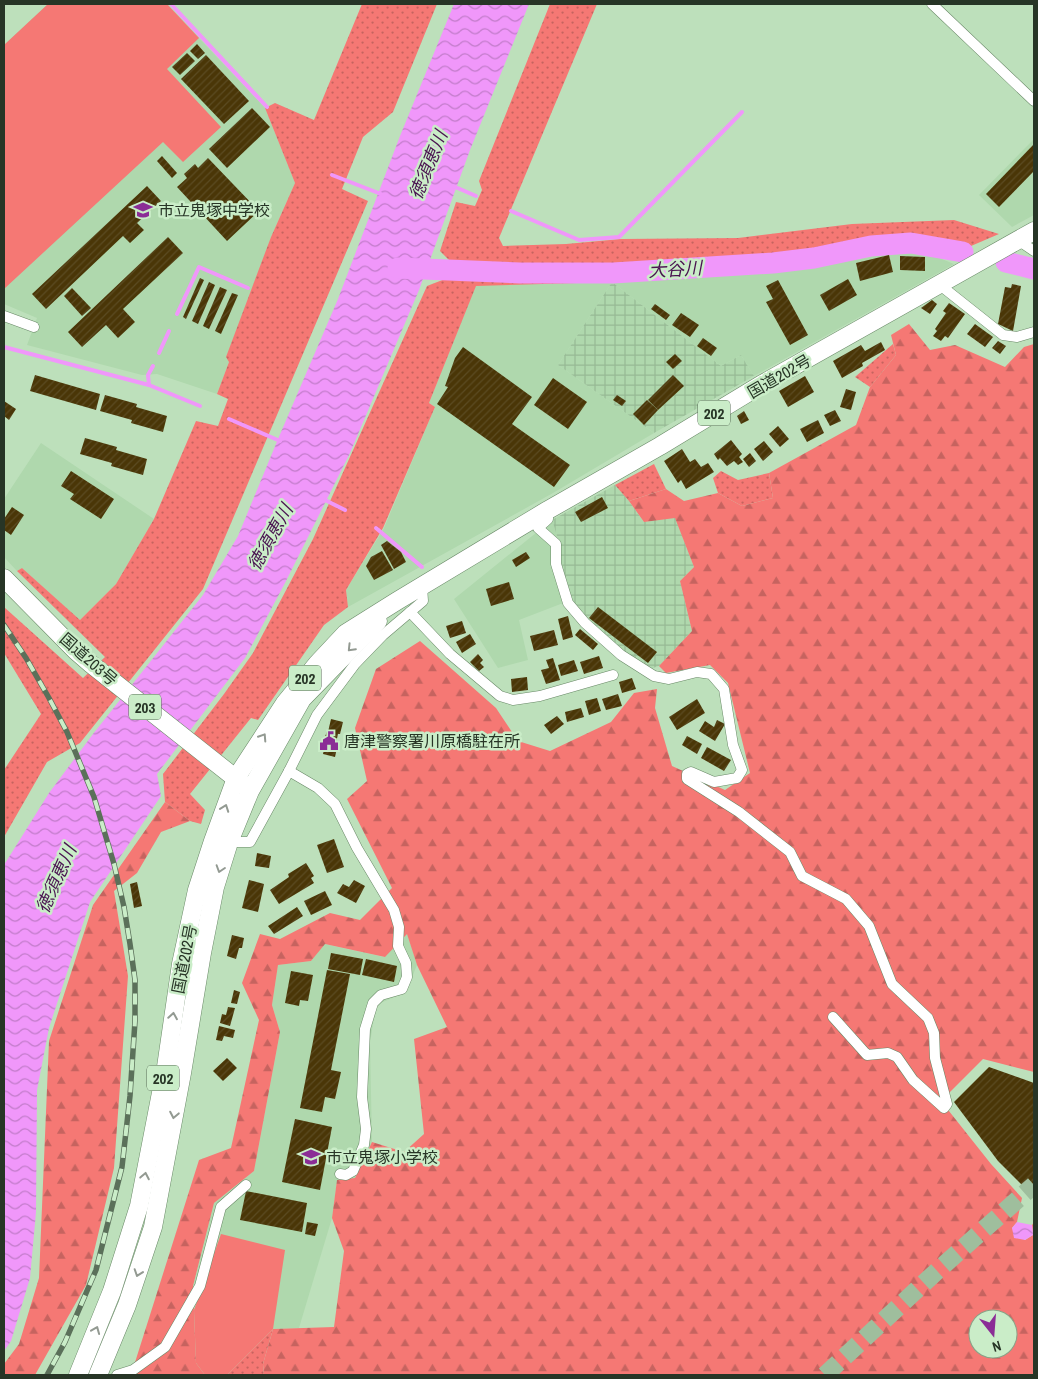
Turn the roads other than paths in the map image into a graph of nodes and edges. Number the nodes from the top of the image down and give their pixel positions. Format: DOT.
graph roads {
  1 [pos="932,4"];
  2 [pos="1034,101"];
  3 [pos="1034,231"];
  4 [pos="1018,240"];
  5 [pos="1034,251"];
  6 [pos="940,285"];
  7 [pos="4,316"];
  8 [pos="34,327"];
  9 [pos="1034,332"];
  10 [pos="548,510"];
  11 [pos="4,578"];
  12 [pos="404,606"];
  13 [pos="612,675"];
  14 [pos="289,771"];
  15 [pos="236,778"];
  16 [pos="250,791"];
  17 [pos="221,841"];
  18 [pos="833,1017"];
  19 [pos="340,1174"];
  20 [pos="246,1185"];
  21 [pos="78,1375"];
  22 [pos="98,1375"];
  23 [pos="117,1375"];
  1 -- 2 [label="street"];
  3 -- 4 [label="highway, 国道202号 / 202"];
  4 -- 5 [label="street"];
  4 -- 6 [label="highway, 国道202号 / 202"];
  6 -- 9 [label="street"];
  6 -- 10 [label="highway, 国道202号 / 202"];
  7 -- 8 [label="street"];
  10 -- 12 [label="highway, 国道202号 / 202"];
  10 -- 18 [label="street"];
  11 -- 15 [label="highway, 国道203号 / 203"];
  12 -- 13 [label="street"];
  12 -- 14 [label="street"];
  15 -- 12 [label="highway, 国道202号 / 202, one-way"];
  12 -- 16 [label="highway, 国道202号 / 202, one-way"];
  14 -- 17 [label="street"];
  14 -- 19 [label="street"];
  15 -- 16 [label="highway, 国道203号 / 203"];
  17 -- 15 [label="highway, 国道202号 / 202, one-way"];
  16 -- 17 [label="highway, 国道202号 / 202"];
  21 -- 17 [label="highway, 国道202号 / 202, one-way"];
  17 -- 22 [label="highway, 国道202号 / 202, one-way"];
  20 -- 23 [label="street"];
}
